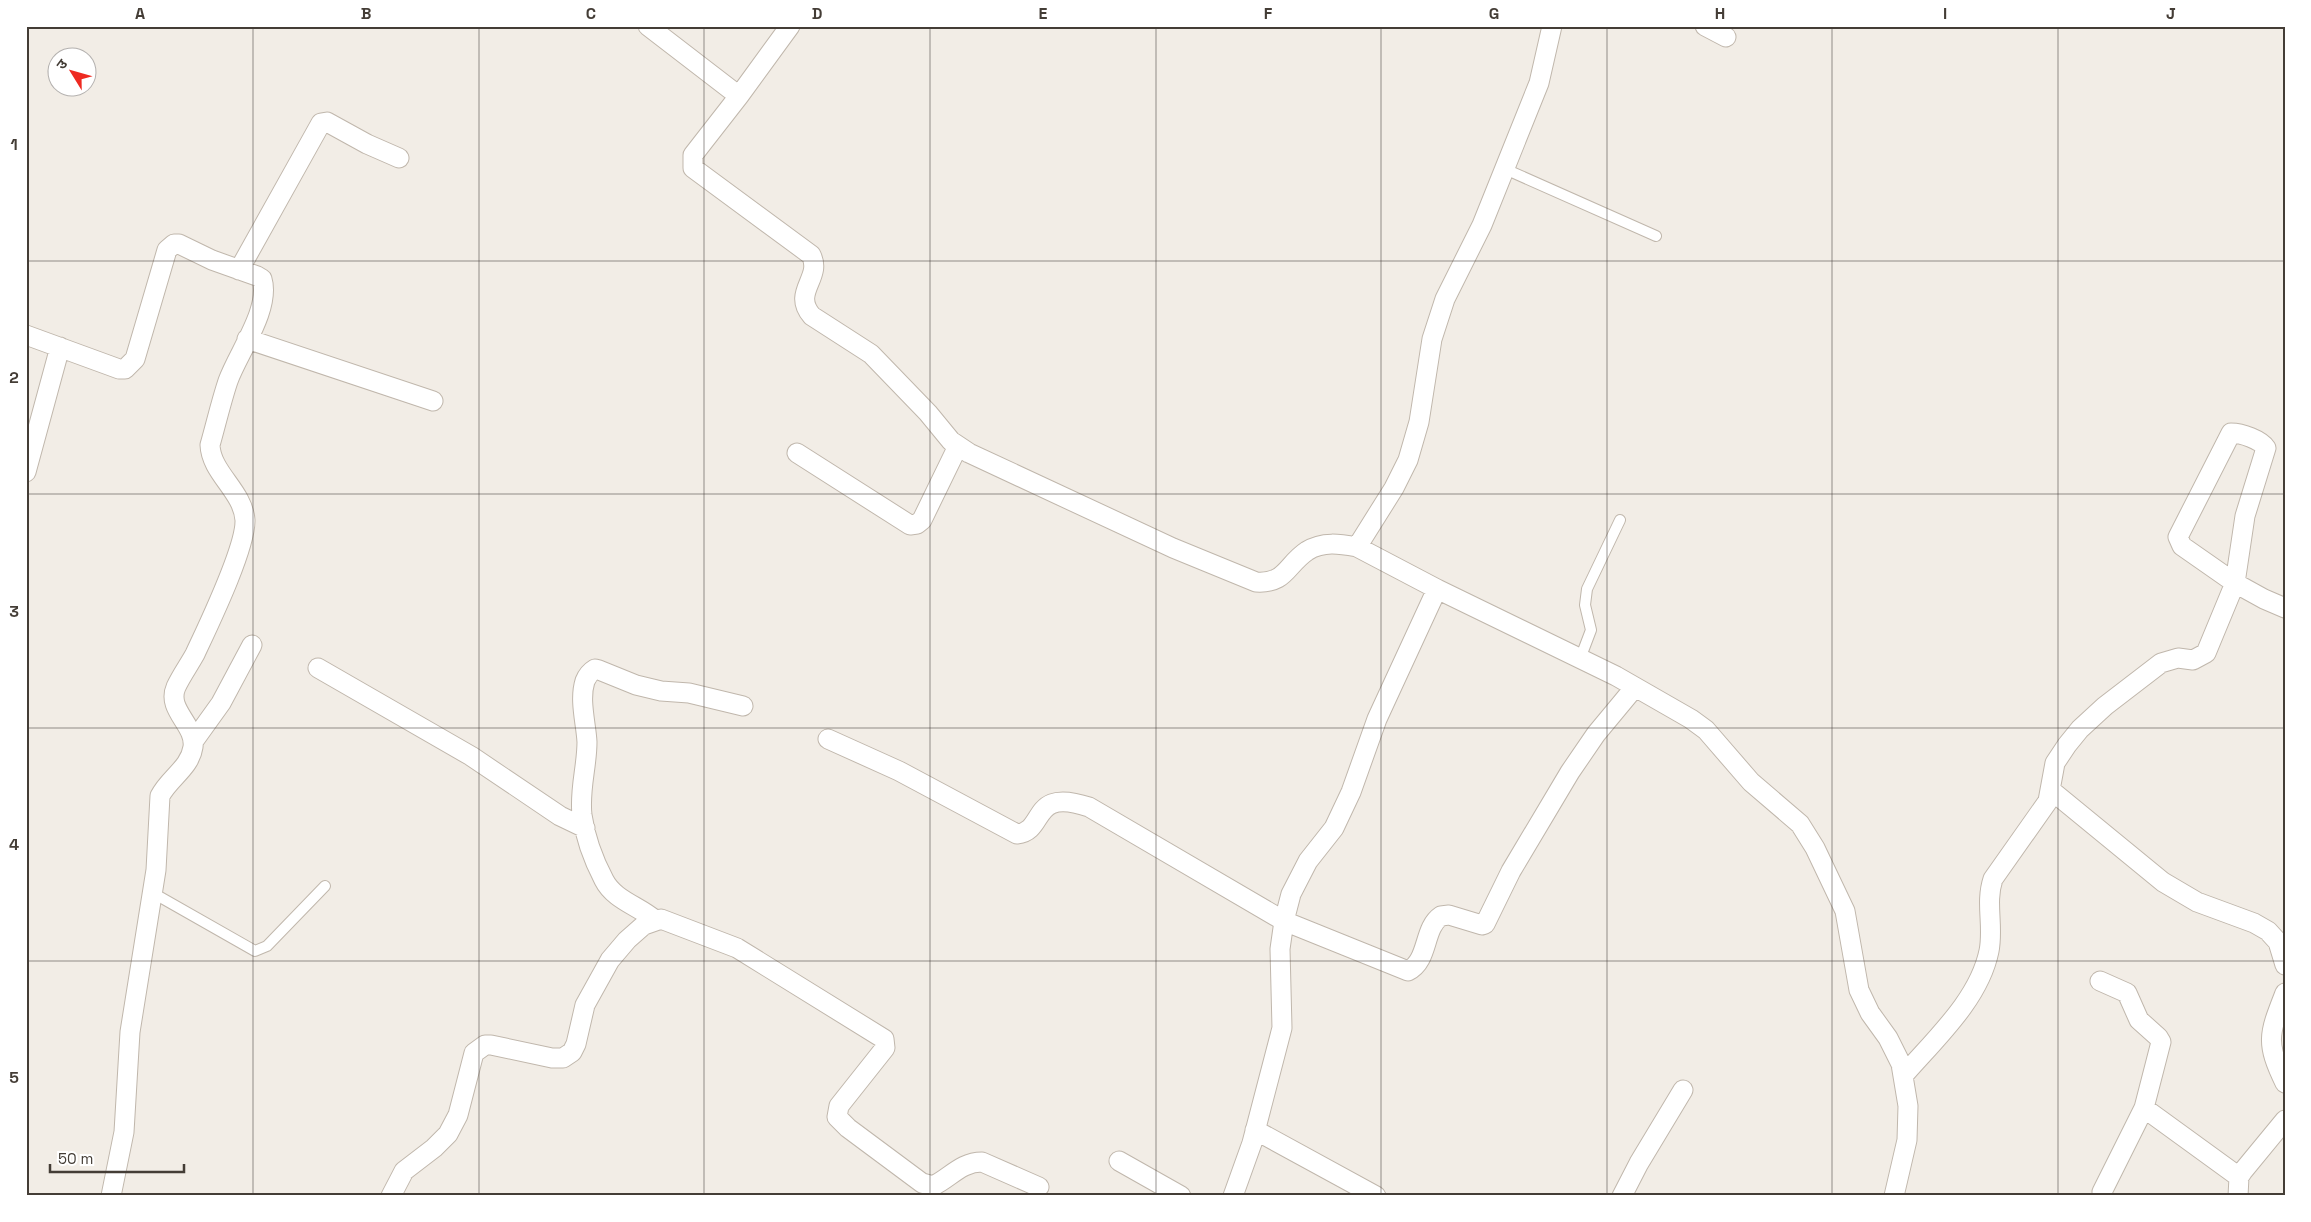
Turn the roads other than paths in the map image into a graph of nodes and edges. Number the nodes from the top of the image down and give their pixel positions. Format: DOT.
graph roads {
  1 [pos="648,26"];
  2 [pos="790,26"];
  3 [pos="1552,26"];
  4 [pos="1705,26"];
  5 [pos="1726,37"];
  6 [pos="739,96"];
  7 [pos="399,158"];
  8 [pos="1505,168"];
  9 [pos="1656,236"];
  10 [pos="239,270"];
  11 [pos="26,335"];
  12 [pos="247,339"];
  13 [pos="60,347"];
  14 [pos="433,401"];
  15 [pos="958,446"];
  16 [pos="797,453"];
  17 [pos="26,472"];
  18 [pos="1620,520"];
  19 [pos="1357,547"];
  20 [pos="2235,584"];
  21 [pos="1437,589"];
  22 [pos="2285,608"];
  23 [pos="252,645"];
  24 [pos="1580,659"];
  25 [pos="318,668"];
  26 [pos="1635,687"];
  27 [pos="743,706"];
  28 [pos="828,739"];
  29 [pos="193,742"];
  30 [pos="2052,791"];
  31 [pos="585,828"];
  32 [pos="325,886"];
  33 [pos="153,893"];
  34 [pos="655,920"];
  35 [pos="1284,921"];
  36 [pos="2285,965"];
  37 [pos="2100,981"];
  38 [pos="2285,993"];
  39 [pos="1903,1076"];
  40 [pos="2285,1082"];
  41 [pos="1683,1090"];
  42 [pos="2144,1108"];
  43 [pos="2285,1120"];
  44 [pos="1255,1130"];
  45 [pos="1120,1161"];
  46 [pos="1039,1187"];
  47 [pos="2239,1187"];
  48 [pos="2102,1192"];
  49 [pos="111,1196"];
  50 [pos="391,1196"];
  51 [pos="1181,1196"];
  52 [pos="1233,1196"];
  53 [pos="1376,1196"];
  54 [pos="1622,1196"];
  55 [pos="1894,1196"];
  1 -- 6 [label="street"];
  2 -- 6 [label="street"];
  3 -- 8 [label="street"];
  4 -- 5 [label="street"];
  6 -- 15 [label="street"];
  7 -- 10 [label="street"];
  8 -- 9 [label="lane"];
  8 -- 19 [label="street"];
  10 -- 12 [label="street"];
  10 -- 13 [label="street"];
  11 -- 13 [label="street"];
  12 -- 14 [label="street"];
  12 -- 29 [label="street"];
  13 -- 17 [label="street"];
  15 -- 16 [label="street"];
  15 -- 19 [label="street"];
  18 -- 24 [label="lane"];
  19 -- 21 [label="street"];
  20 -- 20 [label="street"];
  20 -- 22 [label="street"];
  20 -- 30 [label="street"];
  21 -- 24 [label="street"];
  21 -- 35 [label="street"];
  23 -- 29 [label="street"];
  24 -- 26 [label="street"];
  25 -- 31 [label="street"];
  26 -- 35 [label="street"];
  26 -- 39 [label="street"];
  27 -- 31 [label="street"];
  28 -- 35 [label="street"];
  29 -- 33 [label="street"];
  30 -- 36 [label="street"];
  30 -- 39 [label="street"];
  31 -- 34 [label="street"];
  32 -- 33 [label="lane"];
  33 -- 49 [label="street"];
  34 -- 46 [label="street"];
  34 -- 50 [label="street"];
  35 -- 44 [label="street"];
  37 -- 42 [label="street"];
  38 -- 40 [label="street"];
  39 -- 55 [label="street"];
  41 -- 54 [label="street"];
  42 -- 47 [label="street"];
  42 -- 48 [label="street"];
  43 -- 47 [label="street"];
  44 -- 52 [label="street"];
  44 -- 53 [label="street"];
  45 -- 51 [label="street"];
}
